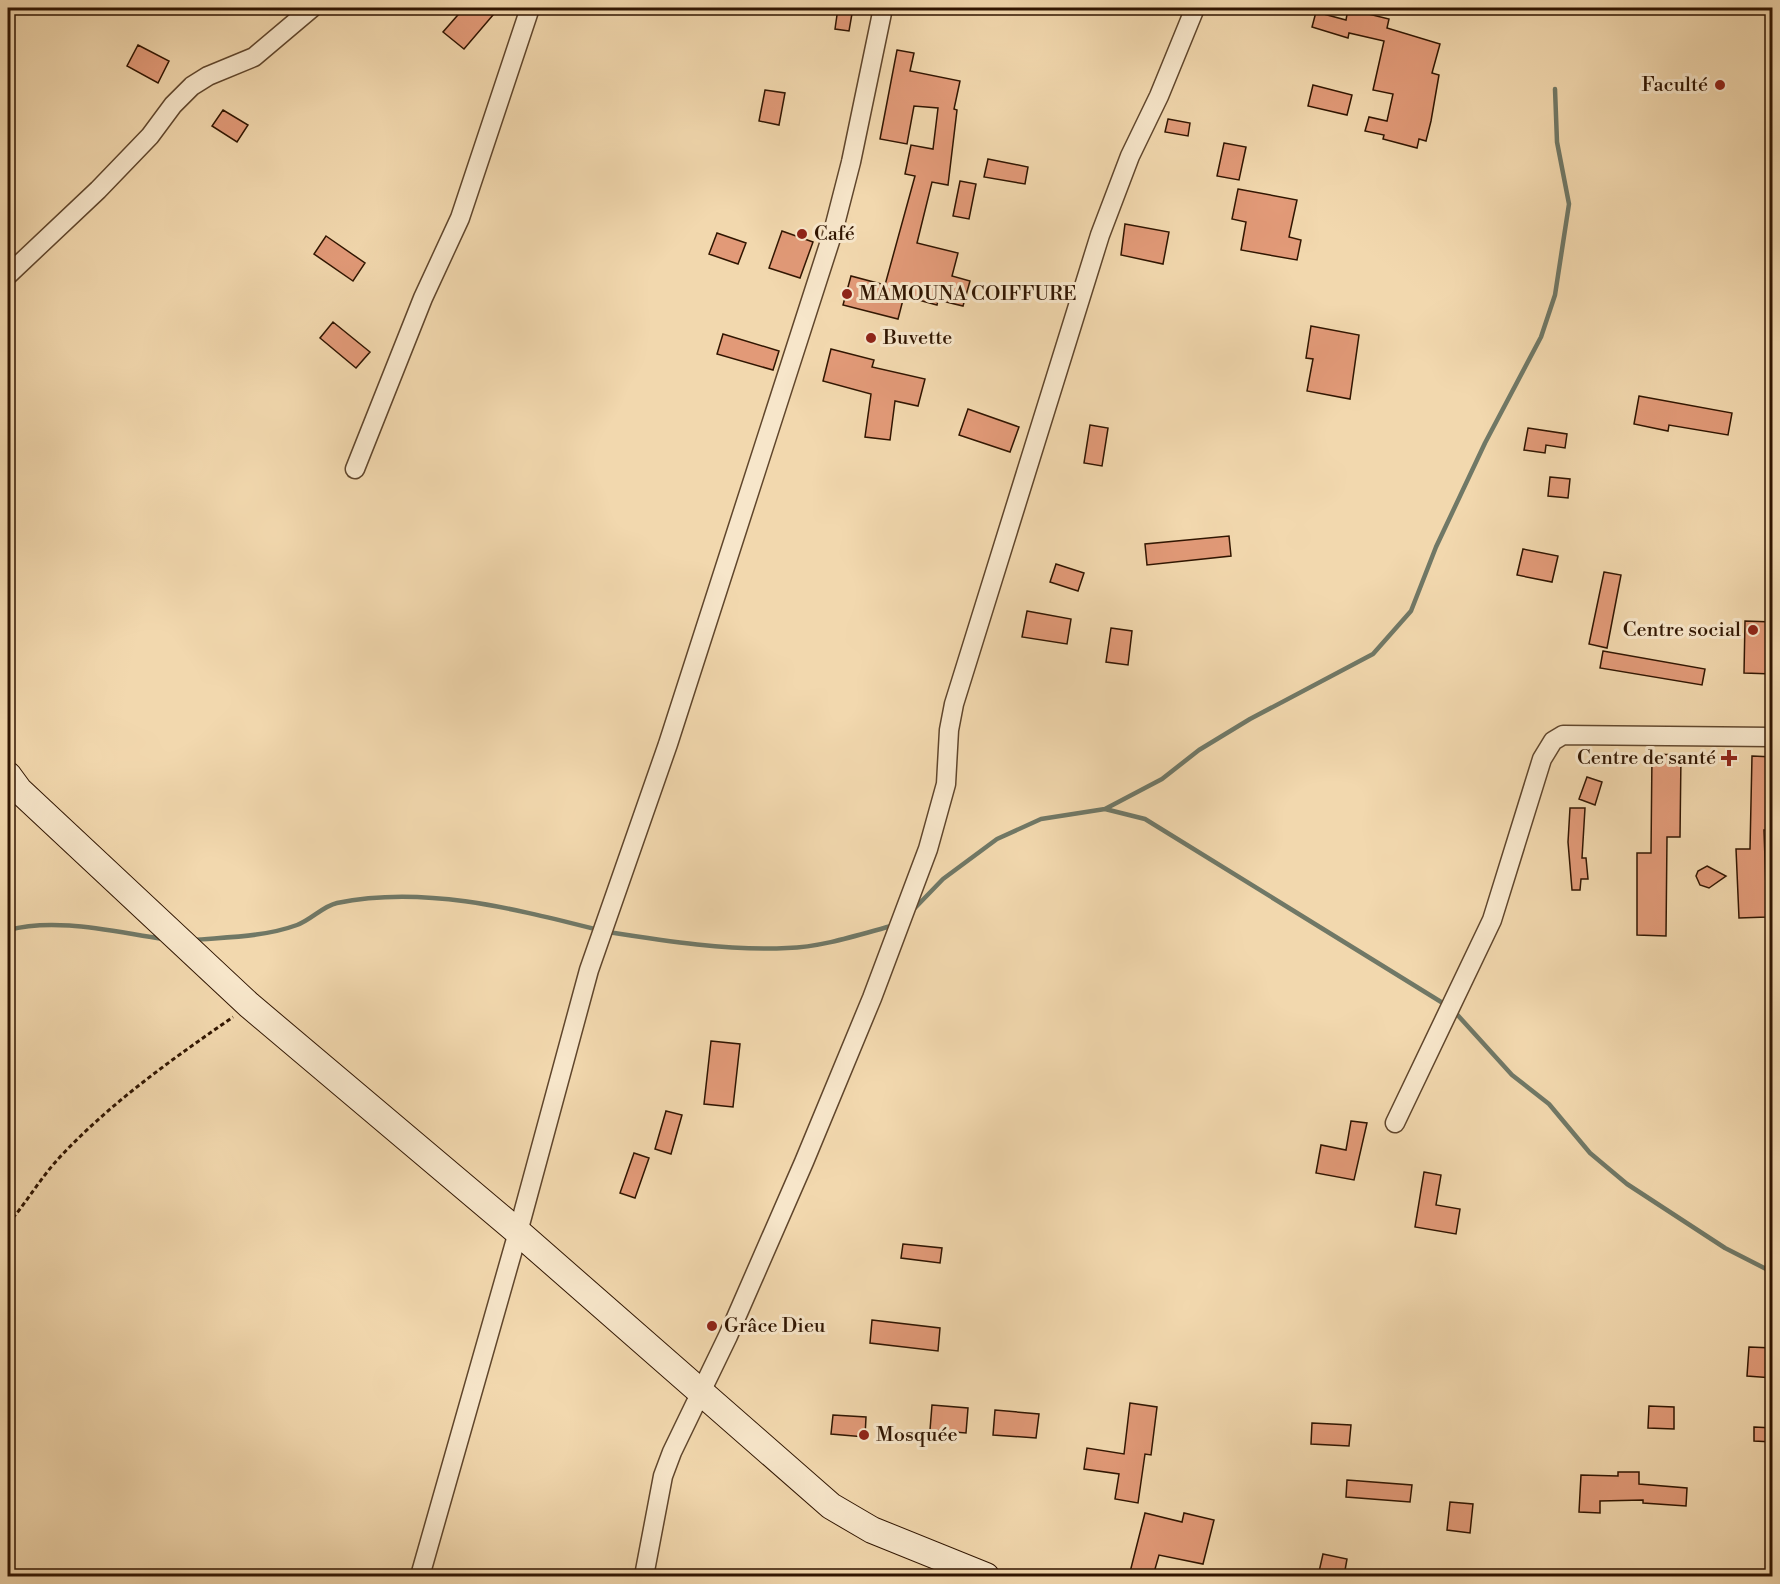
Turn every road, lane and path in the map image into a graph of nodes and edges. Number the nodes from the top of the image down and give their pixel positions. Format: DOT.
graph roads {
  1 [pos="312,8"];
  2 [pos="530,8"];
  3 [pos="883,8"];
  4 [pos="1195,8"];
  5 [pos="8,275"];
  6 [pos="355,469"];
  7 [pos="1773,737"];
  8 [pos="8,776"];
  9 [pos="249,1005"];
  10 [pos="1395,1123"];
  11 [pos="8,1224"];
  12 [pos="518,1232"];
  13 [pos="701,1392"];
  14 [pos="420,1576"];
  15 [pos="644,1576"];
  16 [pos="986,1576"];
  1 -- 5 [label="street"];
  2 -- 6 [label="street"];
  3 -- 12 [label="street"];
  4 -- 13 [label="street"];
  7 -- 10 [label="street"];
  8 -- 9 [label="street"];
  9 -- 11 [label="path"];
  9 -- 12 [label="street"];
  12 -- 13 [label="street"];
  12 -- 14 [label="street"];
  13 -- 15 [label="street"];
  13 -- 16 [label="street"];
}
